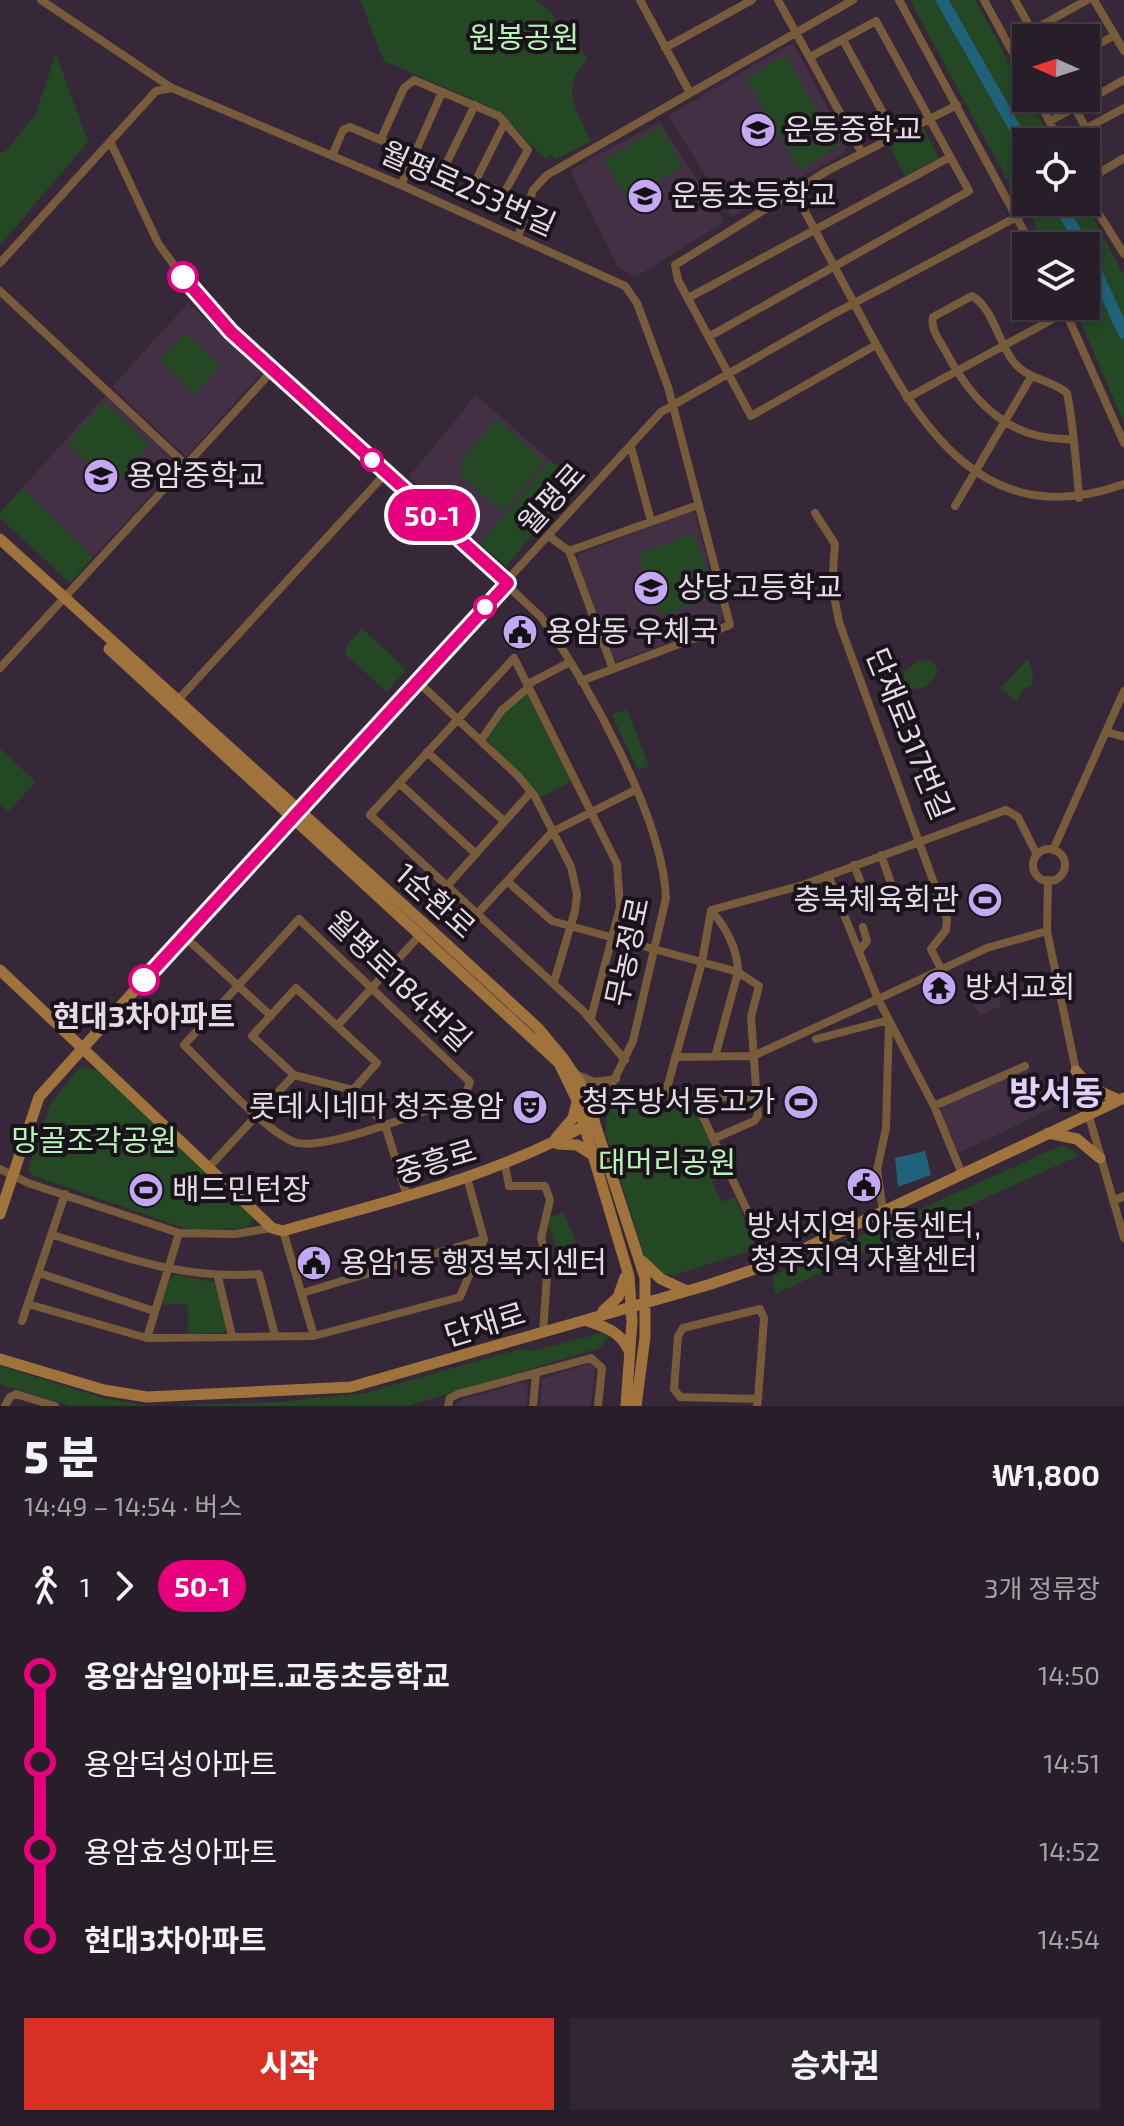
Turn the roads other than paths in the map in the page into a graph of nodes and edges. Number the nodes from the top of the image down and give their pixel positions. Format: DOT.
graph roads {
  1 [pos="41,0"];
  2 [pos="752,0"];
  3 [pos="778,0"];
  4 [pos="853,0"];
  5 [pos="899,0"];
  6 [pos="984,0"];
  7 [pos="1015,0"];
  8 [pos="1087,0"];
  9 [pos="1094,0"];
  10 [pos="643,1"];
  11 [pos="1028,24"];
  12 [pos="1051,24"];
  13 [pos="797,32"];
  14 [pos="1115,35"];
  15 [pos="843,40"];
  16 [pos="1012,43"];
  17 [pos="1100,43"];
  18 [pos="1008,44"];
  19 [pos="665,48"];
  20 [pos="1012,51"];
  21 [pos="1124,51"];
  22 [pos="810,57"];
  23 [pos="1124,80"];
  24 [pos="172,88"];
  25 [pos="442,92"];
  26 [pos="690,93"];
  27 [pos="1100,93"];
  28 [pos="475,105"];
  29 [pos="957,105"];
  30 [pos="1124,108"];
  31 [pos="1045,112"];
  32 [pos="1065,112"];
  33 [pos="1077,112"];
  34 [pos="929,118"];
  35 [pos="1050,121"];
  36 [pos="505,122"];
  37 [pos="1053,128"];
  38 [pos="1086,128"];
  39 [pos="895,135"];
  40 [pos="381,139"];
  41 [pos="110,141"];
  42 [pos="862,153"];
  43 [pos="412,154"];
  44 [pos="332,156"];
  45 [pos="950,157"];
  46 [pos="1124,158"];
  47 [pos="445,166"];
  48 [pos="1100,173"];
  49 [pos="476,180"];
  50 [pos="401,185"];
  51 [pos="794,191"];
  52 [pos="1100,211"];
  53 [pos="1016,217"];
  54 [pos="815,230"];
  55 [pos="1024,232"];
  56 [pos="518,237"];
  57 [pos="1121,239"];
  58 [pos="1124,254"];
  59 [pos="0,263"];
  60 [pos="835,266"];
  61 [pos="0,291"];
  62 [pos="688,298"];
  63 [pos="854,303"];
  64 [pos="1046,320"];
  65 [pos="1070,320"];
  66 [pos="710,336"];
  67 [pos="876,345"];
  68 [pos="1003,345"];
  69 [pos="273,370"];
  70 [pos="956,371"];
  71 [pos="730,375"];
  72 [pos="1031,377"];
  73 [pos="907,398"];
  74 [pos="672,406"];
  75 [pos="1005,423"];
  76 [pos="1073,439"];
  77 [pos="1124,443"];
  78 [pos="631,447"];
  79 [pos="186,465"];
  80 [pos="975,471"];
  81 [pos="386,473"];
  82 [pos="1124,484"];
  83 [pos="1079,498"];
  84 [pos="698,505"];
  85 [pos="955,506"];
  86 [pos="815,513"];
  87 [pos="651,521"];
  88 [pos="550,537"];
  89 [pos="0,539"];
  90 [pos="0,549"];
  91 [pos="569,551"];
  92 [pos="508,583"];
  93 [pos="61,600"];
  94 [pos="570,662"];
  95 [pos="0,668"];
  96 [pos="613,669"];
  97 [pos="417,681"];
  98 [pos="581,681"];
  99 [pos="528,686"];
  100 [pos="1124,691"];
  101 [pos="177,701"];
  102 [pos="457,718"];
  103 [pos="1107,732"];
  104 [pos="1124,737"];
  105 [pos="481,740"];
  106 [pos="427,752"];
  107 [pos="399,783"];
  108 [pos="635,790"];
  109 [pos="531,792"];
  110 [pos="592,813"];
  111 [pos="293,814"];
  112 [pos="504,821"];
  113 [pos="552,832"];
  114 [pos="920,840"];
  115 [pos="1053,850"];
  116 [pos="476,854"];
  117 [pos="881,855"];
  118 [pos="1037,855"];
  119 [pos="854,865"];
  120 [pos="828,875"];
  121 [pos="1048,880"];
  122 [pos="507,881"];
  123 [pos="447,886"];
  124 [pos="711,911"];
  125 [pos="477,914"];
  126 [pos="570,927"];
  127 [pos="863,927"];
  128 [pos="1047,931"];
  129 [pos="420,935"];
  130 [pos="184,936"];
  131 [pos="613,939"];
  132 [pos="656,951"];
  133 [pos="859,951"];
  134 [pos="702,962"];
  135 [pos="941,969"];
  136 [pos="0,970"];
  137 [pos="738,972"];
  138 [pos="554,982"];
  139 [pos="238,986"];
  140 [pos="374,988"];
  141 [pos="878,999"];
  142 [pos="271,1016"];
  143 [pos="591,1018"];
  144 [pos="889,1020"];
  145 [pos="337,1026"];
  146 [pos="816,1039"];
  147 [pos="83,1047"];
  148 [pos="753,1056"];
  149 [pos="675,1057"];
  150 [pos="715,1057"];
  151 [pos="625,1060"];
  152 [pos="1025,1066"];
  153 [pos="1076,1071"];
  154 [pos="574,1073"];
  155 [pos="294,1075"];
  156 [pos="616,1079"];
  157 [pos="353,1090"];
  158 [pos="755,1097"];
  159 [pos="576,1098"];
  160 [pos="694,1098"];
  161 [pos="1122,1099"];
  162 [pos="934,1106"];
  163 [pos="257,1114"];
  164 [pos="1086,1114"];
  165 [pos="590,1124"];
  166 [pos="385,1125"];
  167 [pos="1048,1132"];
  168 [pos="713,1139"];
  169 [pos="554,1143"];
  170 [pos="593,1155"];
  171 [pos="1100,1158"];
  172 [pos="505,1165"];
  173 [pos="210,1166"];
  174 [pos="0,1169"];
  175 [pos="13,1173"];
  176 [pos="962,1174"];
  177 [pos="467,1178"];
  178 [pos="65,1194"];
  179 [pos="407,1196"];
  180 [pos="1124,1196"];
  181 [pos="1113,1201"];
  182 [pos="883,1211"];
  183 [pos="0,1214"];
  184 [pos="278,1229"];
  185 [pos="179,1233"];
  186 [pos="53,1235"];
  187 [pos="1124,1238"];
  188 [pos="484,1239"];
  189 [pos="761,1240"];
  190 [pos="639,1257"];
  191 [pos="625,1264"];
  192 [pos="168,1271"];
  193 [pos="39,1273"];
  194 [pos="218,1277"];
  195 [pos="687,1291"];
  196 [pos="302,1293"];
  197 [pos="648,1301"];
  198 [pos="28,1304"];
  199 [pos="632,1306"];
  200 [pos="154,1311"];
  201 [pos="584,1320"];
  202 [pos="22,1321"];
  203 [pos="543,1332"];
  204 [pos="275,1335"];
  205 [pos="232,1336"];
  206 [pos="314,1336"];
  207 [pos="147,1338"];
  208 [pos="630,1352"];
  209 [pos="0,1353"];
  210 [pos="5,1360"];
  211 [pos="536,1373"];
  212 [pos="758,1402"];
  213 [pos="5,1406"];
  214 [pos="52,1406"];
  215 [pos="448,1406"];
  216 [pos="533,1406"];
  217 [pos="598,1406"];
  218 [pos="626,1406"];
  219 [pos="636,1406"];
  1 -- 24 [label="street"];
  2 -- 19 [label="street"];
  3 -- 13 [label="street"];
  4 -- 13 [label="street"];
  5 -- 29 [label="street"];
  6 -- 18 [label="street"];
  7 -- 11 [label="street"];
  8 -- 12 [label="street"];
  9 -- 14 [label="street"];
  10 -- 19 [label="street"];
  13 -- 22 [label="street"];
  13 -- 26 [label="street"];
  14 -- 17 [label="street"];
  14 -- 21 [label="street"];
  15 -- 22 [label="street"];
  15 -- 34 [label="street"];
  15 -- 39 [label="street"];
  16 -- 18 [label="street"];
  18 -- 20 [label="street"];
  19 -- 26 [label="street"];
  22 -- 42 [label="street"];
  23 -- 27 [label="street"];
  24 -- 41 [label="street"];
  24 -- 44 [label="street, 월평로253번길"];
  25 -- 28 [label="street"];
  25 -- 40 [label="street"];
  25 -- 43 [label="street"];
  26 -- 56 [label="street"];
  28 -- 36 [label="street"];
  28 -- 47 [label="street"];
  29 -- 34 [label="street"];
  29 -- 53 [label="street"];
  30 -- 38 [label="street"];
  31 -- 35 [label="street"];
  32 -- 35 [label="street"];
  33 -- 38 [label="street"];
  34 -- 39 [label="street"];
  34 -- 45 [label="street"];
  35 -- 37 [label="street"];
  36 -- 49 [label="street"];
  36 -- 49 [label="street"];
  39 -- 42 [label="street"];
  40 -- 43 [label="street"];
  40 -- 44 [label="street"];
  41 -- 59 [label="street"];
  41 -- 69 [label="street, 무농정로"];
  42 -- 51 [label="street"];
  43 -- 47 [label="street"];
  43 -- 50 [label="street"];
  44 -- 50 [label="street, 월평로253번길"];
  45 -- 54 [label="street"];
  45 -- 60 [label="street"];
  46 -- 48 [label="street"];
  47 -- 49 [label="street"];
  50 -- 56 [label="street, 월평로253번길"];
  51 -- 54 [label="street"];
  51 -- 62 [label="street"];
  52 -- 57 [label="street"];
  53 -- 55 [label="street"];
  53 -- 63 [label="street, 월평로"];
  54 -- 60 [label="street"];
  54 -- 62 [label="street"];
  56 -- 74 [label="street, 월평로253번길"];
  57 -- 58 [label="street"];
  60 -- 63 [label="street"];
  60 -- 66 [label="street"];
  61 -- 79 [label="street"];
  62 -- 66 [label="street"];
  63 -- 67 [label="street"];
  63 -- 71 [label="street, 월평로"];
  64 -- 68 [label="street"];
  65 -- 77 [label="street"];
  66 -- 71 [label="street"];
  67 -- 71 [label="street"];
  67 -- 73 [label="street"];
  68 -- 70 [label="street"];
  68 -- 70 [label="street"];
  68 -- 72 [label="street"];
  69 -- 79 [label="street"];
  69 -- 81 [label="street, 무농정로"];
  70 -- 73 [label="street"];
  70 -- 75 [label="street"];
  71 -- 74 [label="street, 월평로"];
  72 -- 75 [label="street"];
  72 -- 76 [label="street"];
  73 -- 80 [label="street"];
  74 -- 78 [label="street, 월평로"];
  74 -- 84 [label="street, 월평로253번길"];
  75 -- 76 [label="street"];
  75 -- 80 [label="street"];
  76 -- 83 [label="street"];
  78 -- 87 [label="street"];
  78 -- 88 [label="street, 월평로"];
  79 -- 93 [label="street"];
  80 -- 83 [label="street"];
  80 -- 85 [label="street"];
  81 -- 92 [label="street, 무농정로"];
  81 -- 101 [label="street"];
  82 -- 83 [label="street"];
  84 -- 87 [label="street"];
  84 -- 96 [label="street, 월평로253번길"];
  86 -- 114 [label="street, 단재로317번길"];
  87 -- 91 [label="street"];
  88 -- 91 [label="street"];
  88 -- 92 [label="street, 월평로"];
  89 -- 93 [label="street, 1순환로"];
  90 -- 93 [label="street, 1순환로"];
  91 -- 96 [label="street"];
  92 -- 94 [label="street, 무농정로"];
  92 -- 97 [label="street, 월평로"];
  93 -- 95 [label="street"];
  93 -- 101 [label="street, 1순환로"];
  93 -- 111 [label="street, 1순환로"];
  94 -- 98 [label="street, 무농정로"];
  94 -- 99 [label="street"];
  96 -- 98 [label="street"];
  97 -- 102 [label="street"];
  97 -- 111 [label="street, 월평로"];
  98 -- 108 [label="street, 무농정로"];
  99 -- 102 [label="street"];
  99 -- 105 [label="street"];
  99 -- 110 [label="street"];
  100 -- 103 [label="street"];
  101 -- 111 [label="street, 1순환로"];
  102 -- 105 [label="street"];
  102 -- 106 [label="street"];
  103 -- 104 [label="street"];
  103 -- 115 [label="street"];
  105 -- 109 [label="street"];
  106 -- 107 [label="street"];
  106 -- 112 [label="street"];
  107 -- 116 [label="street"];
  107 -- 123 [label="street"];
  108 -- 110 [label="street"];
  108 -- 132 [label="street, 무농정로"];
  109 -- 112 [label="street"];
  109 -- 113 [label="street"];
  110 -- 113 [label="street"];
  110 -- 131 [label="street"];
  111 -- 129 [label="street, 1순환로"];
  111 -- 130 [label="street, 월평로"];
  111 -- 154 [label="street, 1순환로"];
  112 -- 116 [label="street"];
  113 -- 122 [label="street"];
  113 -- 126 [label="street"];
  114 -- 117 [label="street"];
  114 -- 118 [label="street, 단재로317번길"];
  114 -- 135 [label="street"];
  115 -- 118 [label="street"];
  115 -- 121 [label="street"];
  116 -- 123 [label="street"];
  117 -- 119 [label="street"];
  117 -- 119 [label="street"];
  118 -- 121 [label="street"];
  119 -- 120 [label="street"];
  120 -- 124 [label="street"];
  120 -- 133 [label="street"];
  121 -- 128 [label="street"];
  122 -- 125 [label="street"];
  122 -- 126 [label="street"];
  123 -- 125 [label="street"];
  124 -- 134 [label="street"];
  124 -- 137 [label="street"];
  125 -- 138 [label="street"];
  126 -- 131 [label="street"];
  126 -- 138 [label="street"];
  127 -- 133 [label="street"];
  128 -- 135 [label="street"];
  128 -- 153 [label="street"];
  129 -- 140 [label="street"];
  129 -- 159 [label="street, 1순환로"];
  130 -- 139 [label="street"];
  130 -- 147 [label="street, 월평로"];
  131 -- 132 [label="street"];
  131 -- 143 [label="street"];
  132 -- 134 [label="street"];
  132 -- 151 [label="street, 무농정로"];
  133 -- 141 [label="street"];
  134 -- 137 [label="street"];
  134 -- 149 [label="street"];
  135 -- 141 [label="street"];
  136 -- 147 [label="street"];
  137 -- 148 [label="street"];
  137 -- 150 [label="street"];
  138 -- 143 [label="street"];
  139 -- 140 [label="street, 월평로184번길"];
  139 -- 142 [label="street"];
  139 -- 163 [label="street, 월평로184번길"];
  140 -- 145 [label="street"];
  140 -- 166 [label="street, 월평로184번길"];
  141 -- 144 [label="street"];
  141 -- 148 [label="street"];
  142 -- 145 [label="street"];
  142 -- 155 [label="street"];
  143 -- 151 [label="street"];
  144 -- 146 [label="street"];
  144 -- 162 [label="street"];
  144 -- 182 [label="street"];
  145 -- 157 [label="street"];
  147 -- 173 [label="street"];
  147 -- 175 [label="street, 월평로"];
  148 -- 150 [label="street"];
  148 -- 158 [label="street"];
  149 -- 150 [label="street"];
  149 -- 160 [label="street"];
  151 -- 156 [label="street, 무농정로"];
  152 -- 162 [label="street"];
  153 -- 161 [label="street"];
  153 -- 164 [label="street"];
  154 -- 156 [label="street"];
  154 -- 165 [label="street, 1순환로"];
  155 -- 157 [label="street"];
  155 -- 163 [label="street"];
  156 -- 165 [label="street, 무농정로"];
  157 -- 166 [label="street"];
  158 -- 160 [label="street"];
  158 -- 168 [label="street"];
  159 -- 165 [label="street, 1순환로"];
  159 -- 169 [label="street"];
  160 -- 168 [label="street"];
  161 -- 164 [label="street, 단재로"];
  162 -- 176 [label="street"];
  163 -- 166 [label="street, 월평로184번길"];
  163 -- 173 [label="street"];
  164 -- 167 [label="street, 단재로"];
  164 -- 171 [label="street"];
  165 -- 169 [label="street, 중흥로"];
  165 -- 170 [label="street, 1순환로"];
  165 -- 190 [label="street, 1순환로"];
  166 -- 179 [label="street"];
  167 -- 171 [label="street"];
  167 -- 176 [label="street, 단재로"];
  168 -- 189 [label="street"];
  169 -- 170 [label="street"];
  169 -- 172 [label="street, 중흥로"];
  170 -- 191 [label="street, 1순환로"];
  171 -- 181 [label="street"];
  172 -- 177 [label="street, 중흥로"];
  172 -- 203 [label="street"];
  173 -- 184 [label="street"];
  174 -- 175 [label="street"];
  175 -- 178 [label="street"];
  175 -- 183 [label="street, 월평로"];
  176 -- 182 [label="street, 단재로"];
  177 -- 179 [label="street, 중흥로"];
  177 -- 188 [label="street"];
  178 -- 185 [label="street"];
  178 -- 186 [label="street"];
  179 -- 184 [label="street, 중흥로"];
  180 -- 181 [label="street"];
  181 -- 187 [label="street"];
  182 -- 195 [label="street, 단재로"];
  184 -- 185 [label="street"];
  184 -- 196 [label="street"];
  185 -- 192 [label="street"];
  186 -- 192 [label="street"];
  186 -- 193 [label="street"];
  188 -- 196 [label="street"];
  188 -- 206 [label="street"];
  190 -- 195 [label="street"];
  190 -- 197 [label="street, 1순환로"];
  191 -- 199 [label="street, 1순환로"];
  191 -- 201 [label="street"];
  192 -- 194 [label="street"];
  192 -- 200 [label="street"];
  193 -- 198 [label="street"];
  193 -- 200 [label="street"];
  194 -- 204 [label="street"];
  194 -- 205 [label="street"];
  195 -- 197 [label="street, 단재로"];
  196 -- 206 [label="street"];
  197 -- 199 [label="street, 단재로"];
  197 -- 219 [label="street, 1순환로"];
  198 -- 202 [label="street"];
  198 -- 207 [label="street"];
  199 -- 201 [label="street, 단재로"];
  199 -- 208 [label="street, 1순환로"];
  200 -- 207 [label="street"];
  201 -- 203 [label="street, 단재로"];
  201 -- 208 [label="street"];
  203 -- 210 [label="street, 단재로"];
  204 -- 205 [label="street"];
  204 -- 206 [label="street"];
  205 -- 207 [label="street"];
  208 -- 218 [label="street, 1순환로"];
  209 -- 210 [label="street"];
  211 -- 215 [label="street"];
  211 -- 216 [label="street"];
  211 -- 217 [label="street"];
  212 -- 212 [label="street"];
  213 -- 214 [label="street"];
}
